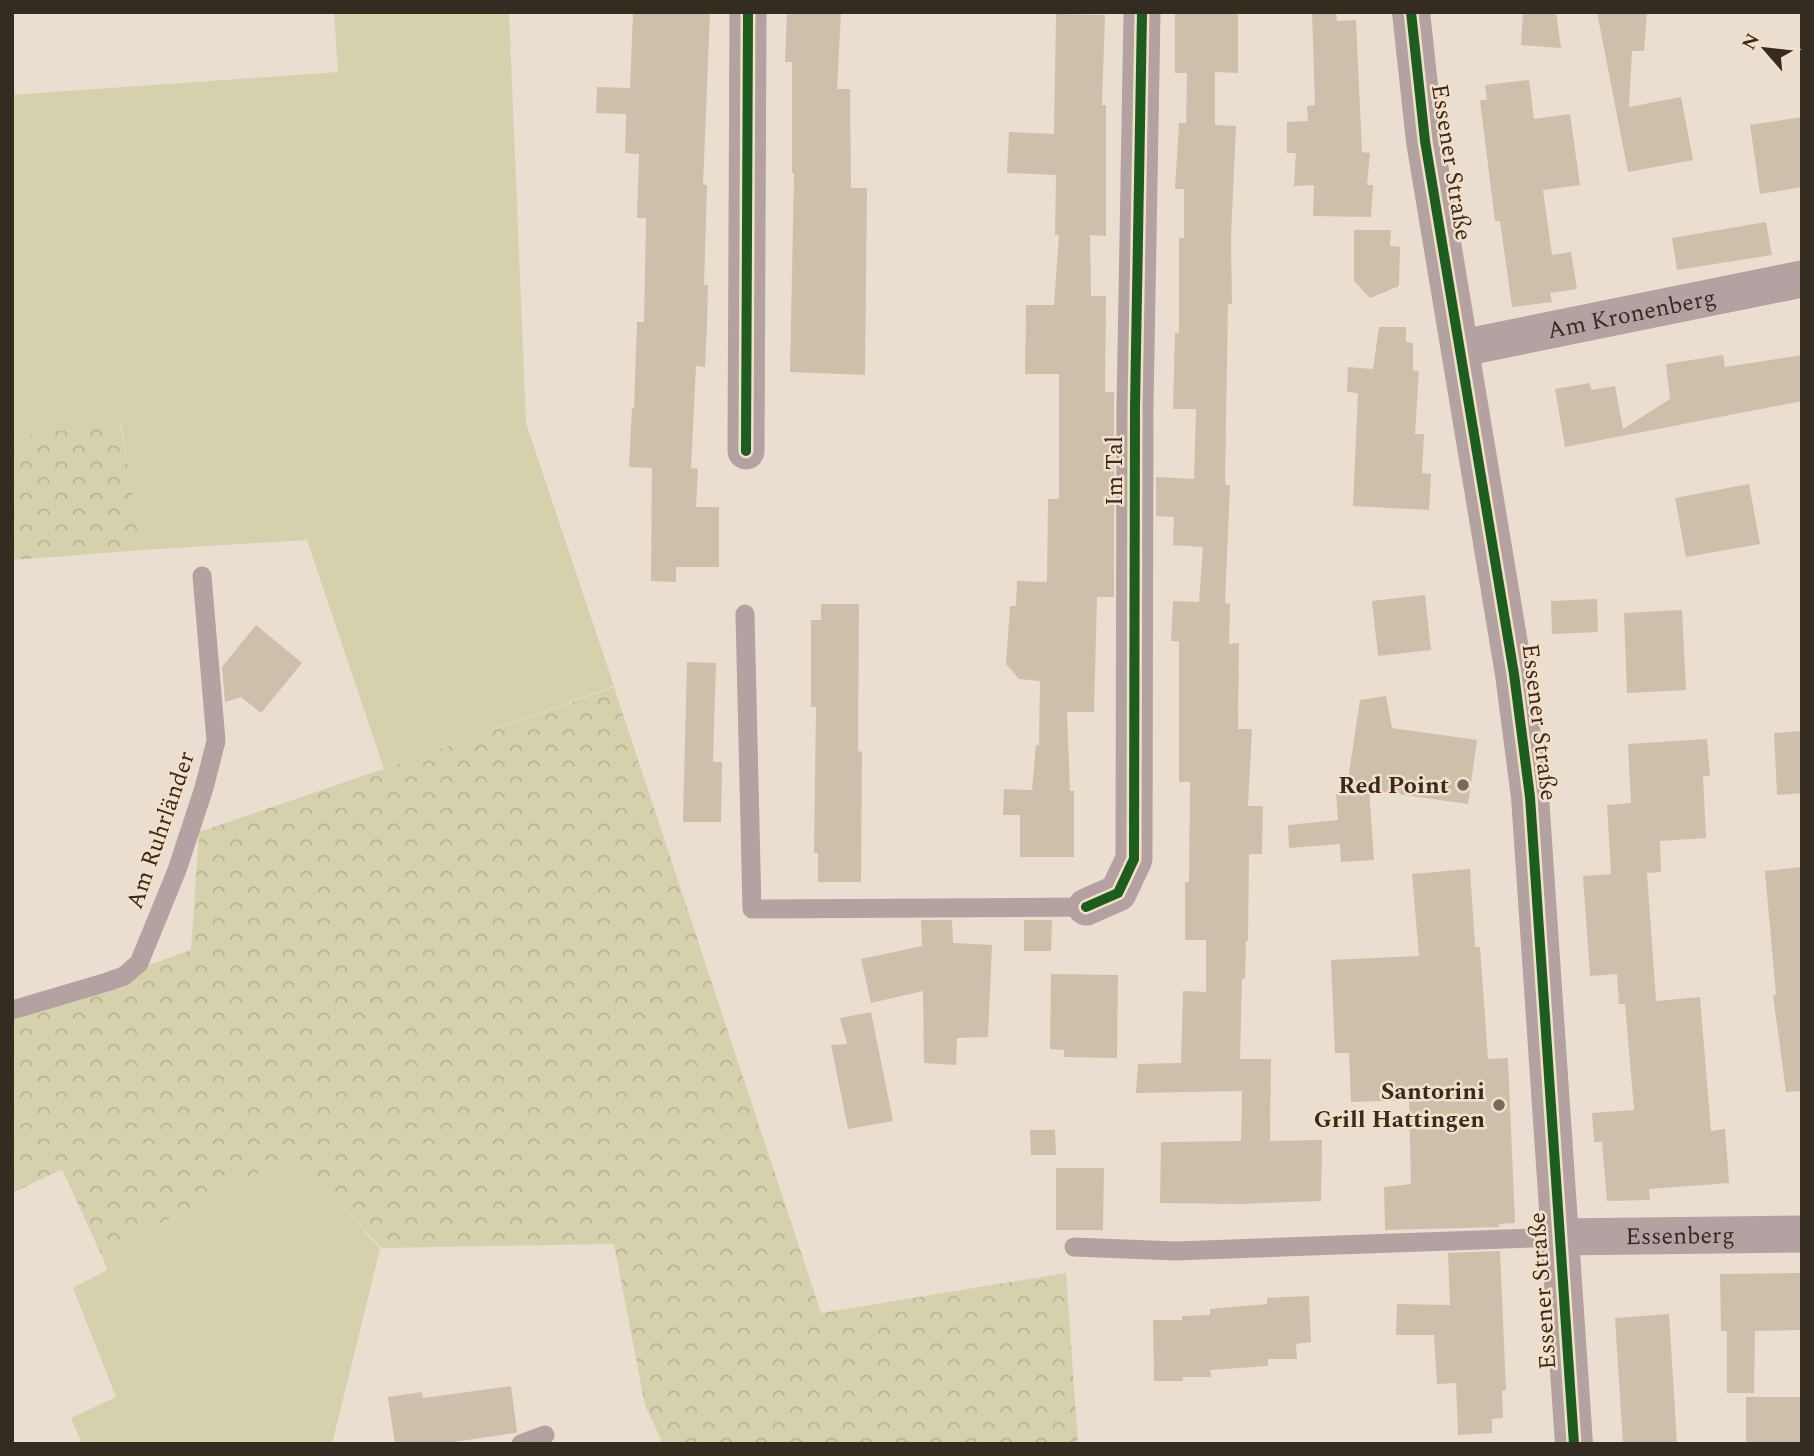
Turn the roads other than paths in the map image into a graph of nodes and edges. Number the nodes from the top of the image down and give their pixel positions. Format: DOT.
graph roads {
  1 [pos="748,12"];
  2 [pos="1142,12"];
  3 [pos="1411,12"];
  4 [pos="1802,279"];
  5 [pos="1461,348"];
  6 [pos="746,451"];
  7 [pos="202,576"];
  8 [pos="745,614"];
  9 [pos="1086,907"];
  10 [pos="12,1010"];
  11 [pos="1802,1234"];
  12 [pos="1559,1237"];
  13 [pos="1074,1247"];
  14 [pos="545,1435"];
  15 [pos="522,1444"];
  16 [pos="1574,1444"];
  1 -- 6 [label="street"];
  2 -- 9 [label="street, Im Tal"];
  3 -- 5 [label="street, Essener Straße"];
  4 -- 5 [label="street, Am Kronenberg"];
  5 -- 12 [label="street, Essener Straße"];
  7 -- 10 [label="lane, Am Ruhrländer"];
  8 -- 9 [label="lane, Im Tal"];
  11 -- 12 [label="street, Essenberg"];
  12 -- 13 [label="lane, Essener Straße"];
  12 -- 16 [label="street, Essener Straße"];
  14 -- 15 [label="lane"];
}
